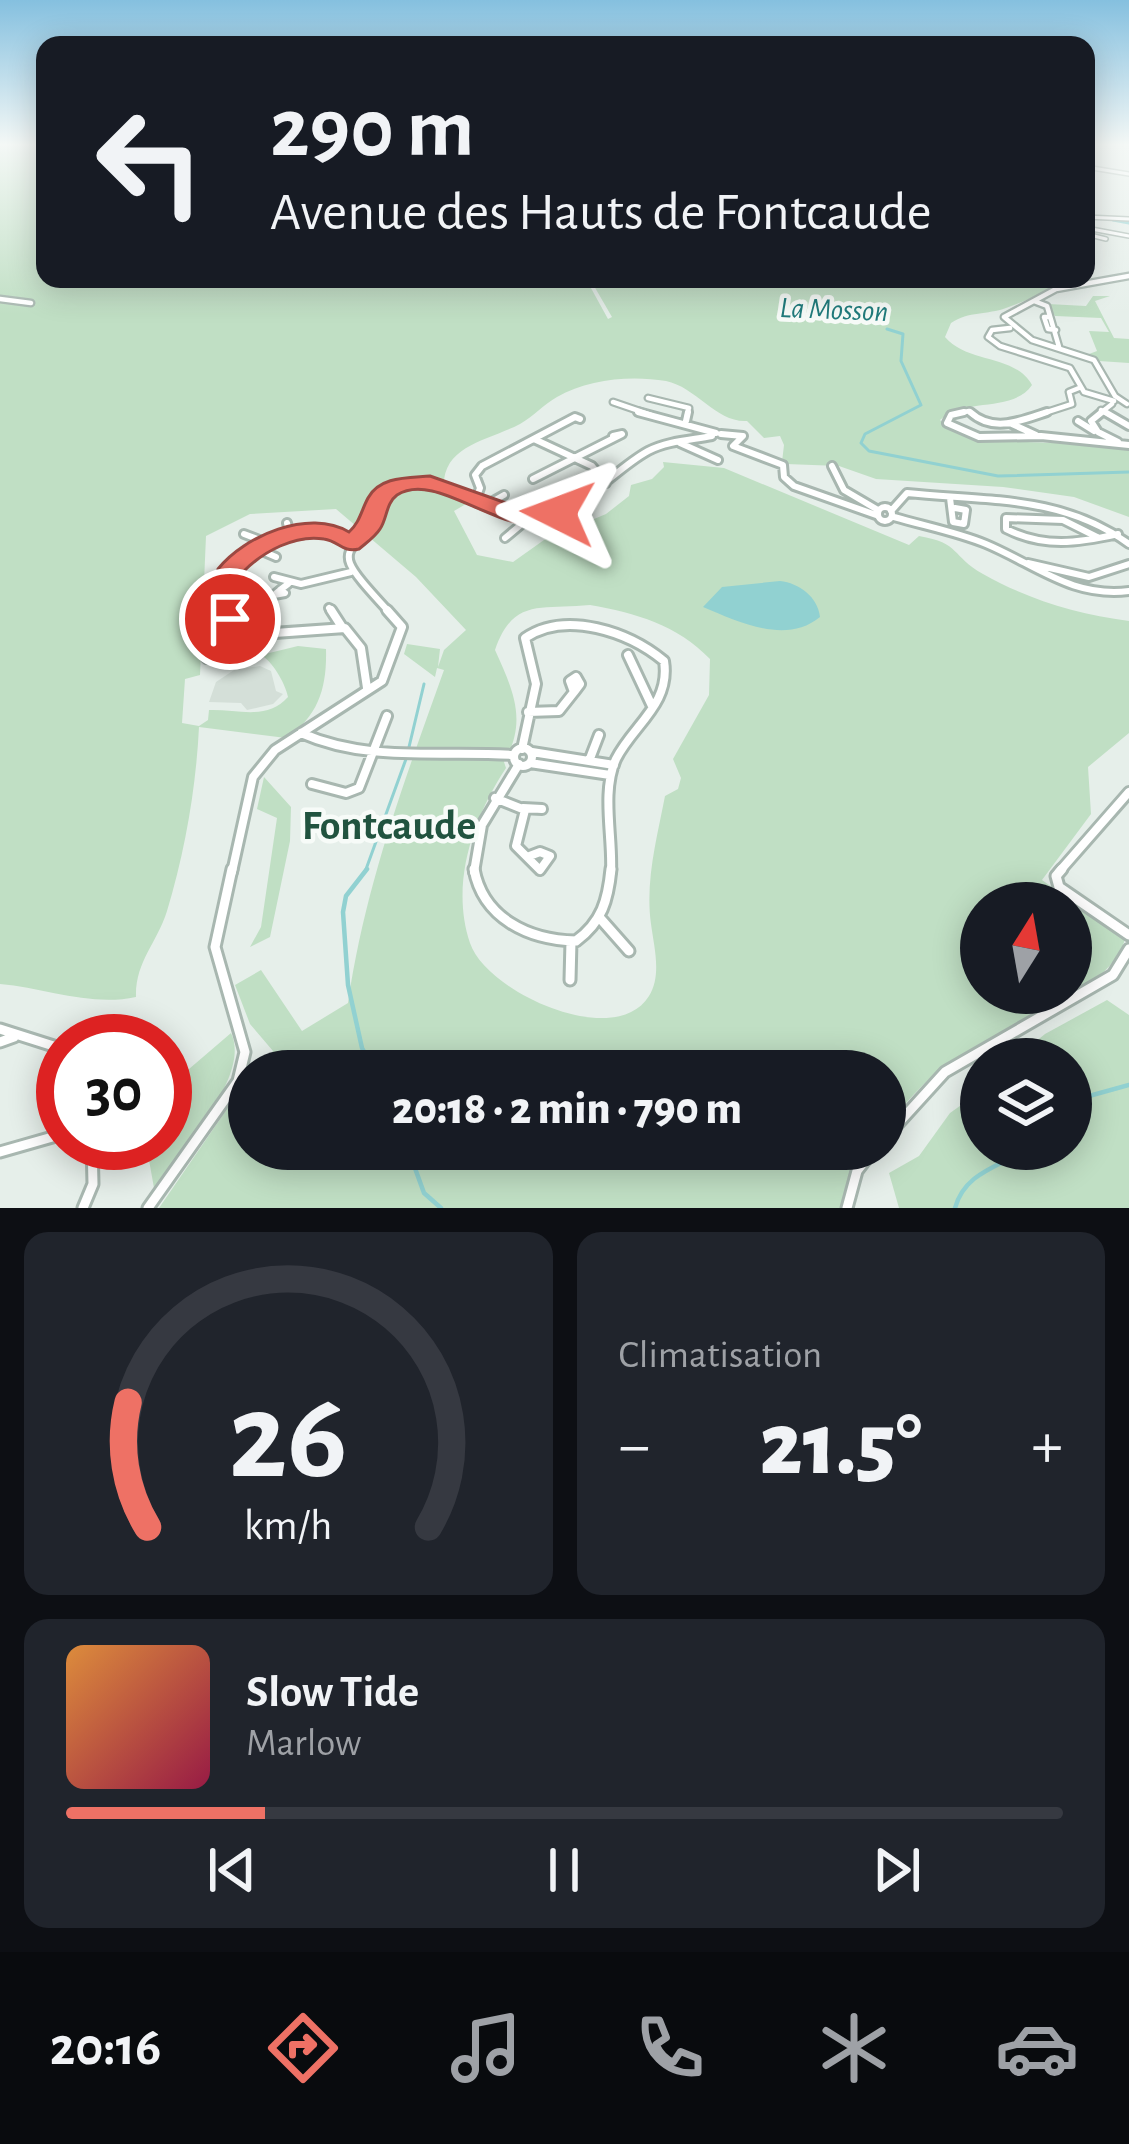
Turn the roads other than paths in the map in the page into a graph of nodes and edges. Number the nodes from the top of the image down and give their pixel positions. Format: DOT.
graph roads {
  1 [pos="1095,232"];
  2 [pos="1095,235"];
  3 [pos="1129,236"];
  4 [pos="1106,239"];
  5 [pos="1128,278"];
  6 [pos="1095,282"];
  7 [pos="1062,288"];
  8 [pos="0,299"];
  9 [pos="1031,300"];
  10 [pos="31,303"];
  11 [pos="982,323"];
  12 [pos="1010,328"];
  13 [pos="998,329"];
  14 [pos="1059,346"];
  15 [pos="1079,388"];
  16 [pos="649,398"];
  17 [pos="1120,401"];
  18 [pos="613,402"];
  19 [pos="1101,410"];
  20 [pos="580,419"];
  21 [pos="686,421"];
  22 [pos="1078,421"];
  23 [pos="1012,424"];
  24 [pos="1129,425"];
  25 [pos="1098,431"];
  26 [pos="716,435"];
  27 [pos="613,436"];
  28 [pos="1041,436"];
  29 [pos="533,440"];
  30 [pos="680,442"];
  31 [pos="1120,444"];
  32 [pos="1129,447"];
  33 [pos="572,457"];
  34 [pos="718,460"];
  35 [pos="832,466"];
  36 [pos="532,479"];
  37 [pos="606,483"];
  38 [pos="579,485"];
  39 [pos="504,495"];
  40 [pos="950,498"];
  41 [pos="476,499"];
  42 [pos="488,504"];
  43 [pos="955,508"];
  44 [pos="877,513"];
  45 [pos="551,514"];
  46 [pos="892,514"];
  47 [pos="529,518"];
  48 [pos="287,523"];
  49 [pos="244,534"];
  50 [pos="1118,534"];
  51 [pos="290,535"];
  52 [pos="1097,537"];
  53 [pos="505,538"];
  54 [pos="265,542"];
  55 [pos="350,544"];
  56 [pos="1129,544"];
  57 [pos="255,548"];
  58 [pos="231,554"];
  59 [pos="276,557"];
  60 [pos="242,558"];
  61 [pos="1024,563"];
  62 [pos="1129,564"];
  63 [pos="352,572"];
  64 [pos="274,577"];
  65 [pos="288,584"];
  66 [pos="280,590"];
  67 [pos="1129,591"];
  68 [pos="329,608"];
  69 [pos="278,622"];
  70 [pos="342,627"];
  71 [pos="278,633"];
  72 [pos="231,636"];
  73 [pos="628,655"];
  74 [pos="207,658"];
  75 [pos="369,689"];
  76 [pos="574,692"];
  77 [pos="652,706"];
  78 [pos="528,712"];
  79 [pos="387,716"];
  80 [pos="301,733"];
  81 [pos="599,735"];
  82 [pos="373,749"];
  83 [pos="528,755"];
  84 [pos="516,759"];
  85 [pos="589,761"];
  86 [pos="614,765"];
  87 [pos="611,776"];
  88 [pos="312,784"];
  89 [pos="1129,792"];
  90 [pos="495,798"];
  91 [pos="523,808"];
  92 [pos="542,809"];
  93 [pos="526,858"];
  94 [pos="599,917"];
  95 [pos="1129,935"];
  96 [pos="571,941"];
  97 [pos="1129,949"];
  98 [pos="628,951"];
  99 [pos="571,980"];
  100 [pos="0,1028"];
  101 [pos="14,1037"];
  102 [pos="0,1042"];
  103 [pos="36,1042"];
  104 [pos="906,1115"];
  105 [pos="36,1142"];
  106 [pos="0,1152"];
  107 [pos="93,1170"];
  108 [pos="858,1170"];
  109 [pos="83,1208"];
  110 [pos="148,1208"];
  111 [pos="848,1208"];
  1 -- 3 [label="street"];
  2 -- 4 [label="street"];
  5 -- 6 [label="street"];
  7 -- 9 [label="street"];
  8 -- 10 [label="street"];
  9 -- 12 [label="street"];
  9 -- 14 [label="street"];
  11 -- 13 [label="street"];
  12 -- 13 [label="street"];
  12 -- 14 [label="street"];
  13 -- 15 [label="street"];
  14 -- 17 [label="street"];
  15 -- 17 [label="street"];
  15 -- 23 [label="street"];
  16 -- 21 [label="street"];
  17 -- 19 [label="street"];
  18 -- 21 [label="street"];
  19 -- 24 [label="street"];
  19 -- 25 [label="street"];
  20 -- 29 [label="street"];
  21 -- 26 [label="street"];
  22 -- 25 [label="street"];
  23 -- 28 [label="street"];
  23 -- 28 [label="street"];
  25 -- 31 [label="street"];
  26 -- 30 [label="street"];
  26 -- 44 [label="street"];
  27 -- 33 [label="street"];
  28 -- 31 [label="street"];
  29 -- 33 [label="street"];
  29 -- 41 [label="street"];
  30 -- 34 [label="street"];
  30 -- 37 [label="street"];
  31 -- 32 [label="street"];
  33 -- 36 [label="street"];
  33 -- 37 [label="street"];
  35 -- 44 [label="street"];
  37 -- 45 [label="street"];
  38 -- 45 [label="street"];
  39 -- 42 [label="street"];
  40 -- 43 [label="street"];
  40 -- 46 [label="street"];
  40 -- 50 [label="street"];
  41 -- 42 [label="street"];
  41 -- 55 [label="street"];
  42 -- 47 [label="street"];
  44 -- 46 [label="street"];
  45 -- 47 [label="street"];
  46 -- 61 [label="street"];
  47 -- 53 [label="street"];
  48 -- 51 [label="street"];
  49 -- 54 [label="street"];
  50 -- 52 [label="street"];
  50 -- 56 [label="street"];
  51 -- 54 [label="street"];
  51 -- 55 [label="street"];
  52 -- 52 [label="street"];
  54 -- 57 [label="street"];
  55 -- 63 [label="street"];
  57 -- 59 [label="street"];
  57 -- 60 [label="street"];
  58 -- 60 [label="street"];
  60 -- 72 [label="street"];
  61 -- 62 [label="street"];
  61 -- 67 [label="street"];
  63 -- 65 [label="street"];
  63 -- 75 [label="street"];
  64 -- 65 [label="street"];
  65 -- 66 [label="street"];
  68 -- 70 [label="street"];
  69 -- 71 [label="street"];
  70 -- 71 [label="street"];
  70 -- 75 [label="street"];
  71 -- 72 [label="street"];
  72 -- 74 [label="street"];
  73 -- 77 [label="street"];
  75 -- 80 [label="street"];
  76 -- 78 [label="street"];
  77 -- 78 [label="street"];
  77 -- 86 [label="street"];
  78 -- 83 [label="street"];
  79 -- 82 [label="street"];
  80 -- 82 [label="street"];
  80 -- 110 [label="street"];
  81 -- 85 [label="street"];
  82 -- 84 [label="street"];
  82 -- 88 [label="street"];
  83 -- 84 [label="street"];
  83 -- 84 [label="street"];
  83 -- 85 [label="street"];
  83 -- 87 [label="street"];
  84 -- 90 [label="street"];
  85 -- 86 [label="street"];
  86 -- 87 [label="street"];
  87 -- 94 [label="street"];
  89 -- 95 [label="street"];
  90 -- 91 [label="street"];
  90 -- 96 [label="street"];
  91 -- 92 [label="street"];
  91 -- 93 [label="street"];
  94 -- 96 [label="street"];
  94 -- 98 [label="street"];
  96 -- 99 [label="street"];
  97 -- 104 [label="street"];
  100 -- 101 [label="street"];
  101 -- 102 [label="street"];
  101 -- 103 [label="street"];
  105 -- 106 [label="street"];
  107 -- 109 [label="street"];
  108 -- 111 [label="street"];
}
